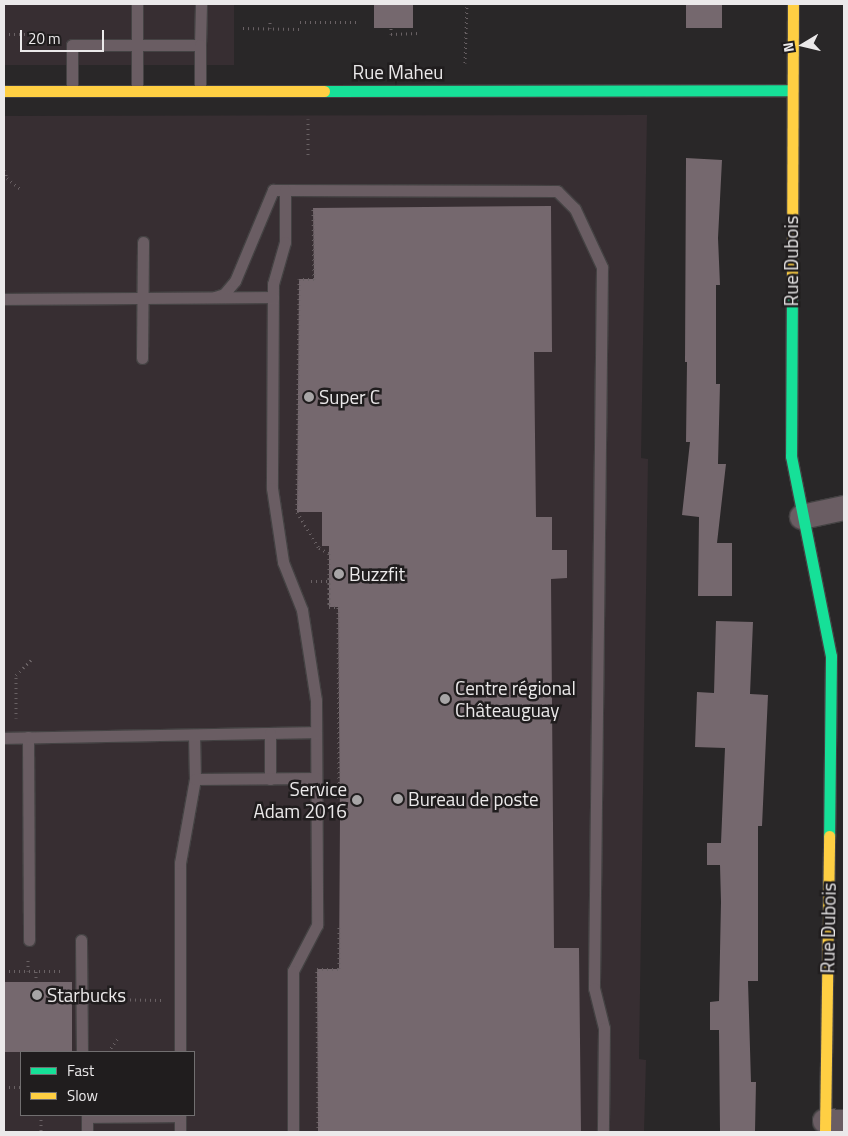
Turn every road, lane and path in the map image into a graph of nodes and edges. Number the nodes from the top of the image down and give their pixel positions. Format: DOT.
graph roads {
  1 [pos="137,4"];
  2 [pos="201,4"];
  3 [pos="467,4"];
  4 [pos="793,4"];
  5 [pos="331,16"];
  6 [pos="270,19"];
  7 [pos="300,22"];
  8 [pos="332,22"];
  9 [pos="358,22"];
  10 [pos="243,28"];
  11 [pos="270,28"];
  12 [pos="391,28"];
  13 [pos="300,29"];
  14 [pos="418,33"];
  15 [pos="4,34"];
  16 [pos="29,34"];
  17 [pos="136,45"];
  18 [pos="200,45"];
  19 [pos="466,68"];
  20 [pos="72,90"];
  21 [pos="137,90"];
  22 [pos="200,90"];
  23 [pos="792,90"];
  24 [pos="4,91"];
  25 [pos="308,112"];
  26 [pos="308,156"];
  27 [pos="4,170"];
  28 [pos="22,190"];
  29 [pos="285,190"];
  30 [pos="143,242"];
  31 [pos="142,297"];
  32 [pos="215,297"];
  33 [pos="273,297"];
  34 [pos="4,299"];
  35 [pos="142,358"];
  36 [pos="844,508"];
  37 [pos="802,517"];
  38 [pos="33,658"];
  39 [pos="316,732"];
  40 [pos="270,733"];
  41 [pos="194,734"];
  42 [pos="4,738"];
  43 [pos="22,738"];
  44 [pos="316,778"];
  45 [pos="195,779"];
  46 [pos="270,779"];
  47 [pos="837,798"];
  48 [pos="29,940"];
  49 [pos="81,940"];
  50 [pos="4,971"];
  51 [pos="36,971"];
  52 [pos="72,971"];
  53 [pos="36,982"];
  54 [pos="91,999"];
  55 [pos="148,1000"];
  56 [pos="118,1039"];
  57 [pos="82,1051"];
  58 [pos="109,1051"];
  59 [pos="180,1051"];
  60 [pos="4,1087"];
  61 [pos="20,1087"];
  62 [pos="41,1116"];
  63 [pos="87,1116"];
  64 [pos="180,1116"];
  65 [pos="831,1125"];
  66 [pos="41,1132"];
  67 [pos="87,1132"];
  68 [pos="180,1132"];
  69 [pos="293,1132"];
  70 [pos="603,1132"];
  1 -- 17 [label="lane"];
  2 -- 18 [label="lane"];
  3 -- 19 [label="path"];
  4 -- 23 [label="street, Rue Dubois"];
  5 -- 8 [label="path"];
  6 -- 11 [label="path"];
  7 -- 8 [label="path"];
  8 -- 9 [label="path"];
  10 -- 11 [label="path"];
  11 -- 13 [label="path"];
  12 -- 14 [label="path"];
  15 -- 16 [label="path"];
  17 -- 18 [label="lane"];
  17 -- 20 [label="lane"];
  17 -- 21 [label="lane"];
  18 -- 22 [label="lane"];
  20 -- 21 [label="street, Rue Maheu"];
  20 -- 24 [label="street, Rue Maheu"];
  21 -- 22 [label="street, Rue Maheu"];
  22 -- 23 [label="street, Rue Maheu"];
  23 -- 37 [label="street, Rue Dubois"];
  25 -- 26 [label="path"];
  27 -- 28 [label="path"];
  29 -- 32 [label="lane"];
  29 -- 33 [label="lane"];
  29 -- 70 [label="lane"];
  30 -- 31 [label="lane"];
  31 -- 32 [label="lane"];
  31 -- 34 [label="lane"];
  31 -- 35 [label="lane"];
  32 -- 33 [label="lane"];
  33 -- 39 [label="lane"];
  36 -- 37 [label="street"];
  37 -- 47 [label="street, Rue Dubois"];
  38 -- 43 [label="path"];
  39 -- 40 [label="lane"];
  39 -- 44 [label="lane"];
  40 -- 41 [label="lane"];
  40 -- 46 [label="lane"];
  41 -- 43 [label="lane"];
  41 -- 45 [label="lane"];
  42 -- 43 [label="lane"];
  43 -- 48 [label="lane"];
  44 -- 46 [label="lane"];
  44 -- 69 [label="lane"];
  45 -- 46 [label="lane"];
  45 -- 59 [label="lane"];
  47 -- 65 [label="street, Rue Dubois"];
  49 -- 57 [label="lane"];
  50 -- 51 [label="path"];
  51 -- 52 [label="path"];
  51 -- 53 [label="path"];
  54 -- 55 [label="path"];
  56 -- 58 [label="path"];
  60 -- 61 [label="path"];
  62 -- 66 [label="path"];
  63 -- 67 [label="lane"];
  64 -- 68 [label="lane"];
}
